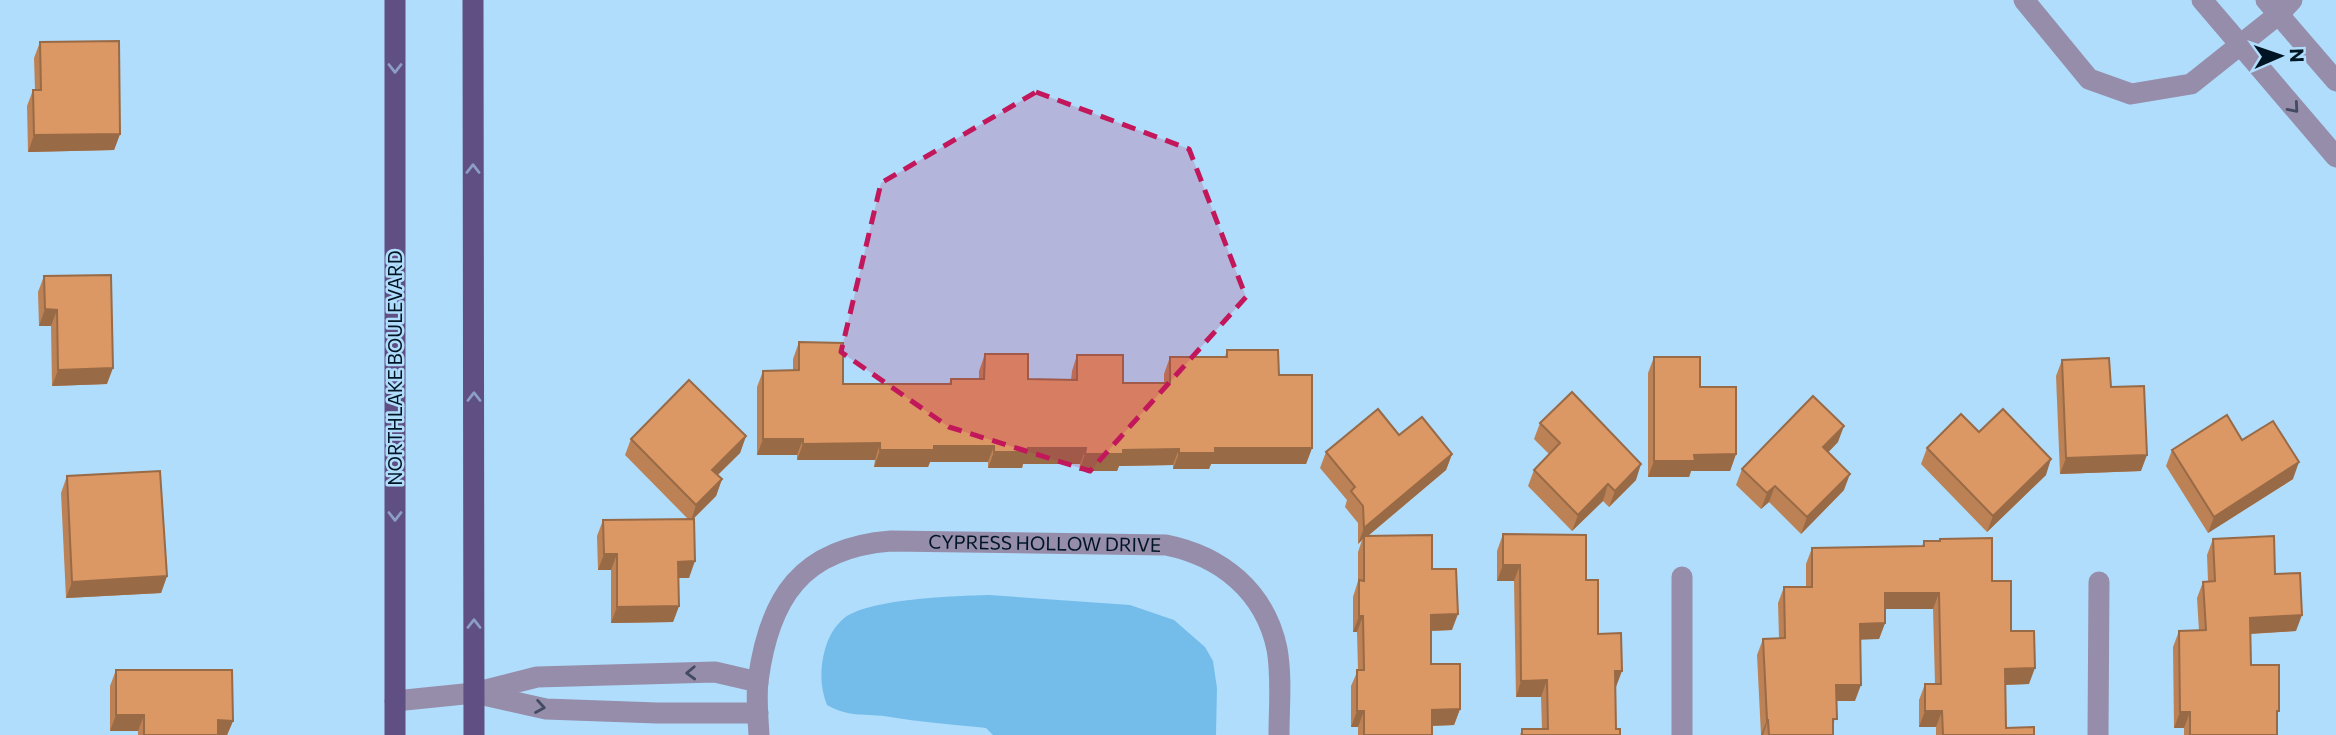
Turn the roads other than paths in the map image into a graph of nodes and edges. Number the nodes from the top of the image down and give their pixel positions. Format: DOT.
graph roads {
  1 [pos="395,0"];
  2 [pos="473,0"];
  3 [pos="2024,0"];
  4 [pos="2202,0"];
  5 [pos="2279,5"];
  6 [pos="2240,45"];
  7 [pos="2336,81"];
  8 [pos="2336,157"];
  9 [pos="1682,577"];
  10 [pos="2099,582"];
  11 [pos="758,682"];
  12 [pos="474,693"];
  13 [pos="395,701"];
  14 [pos="758,713"];
  15 [pos="395,735"];
  16 [pos="474,735"];
  17 [pos="759,735"];
  18 [pos="1279,735"];
  19 [pos="1682,735"];
  20 [pos="2098,735"];
  1 -- 13 [label="main road, NORTHLAKE BOULEVARD, one-way"];
  12 -- 2 [label="main road, one-way"];
  3 -- 6 [label="street"];
  4 -- 6 [label="street"];
  5 -- 6 [label="street"];
  5 -- 7 [label="street"];
  6 -- 8 [label="street, one-way"];
  9 -- 19 [label="street"];
  10 -- 20 [label="street"];
  11 -- 12 [label="street, one-way"];
  11 -- 14 [label="street, CYPRESS HOLLOW DRIVE"];
  11 -- 18 [label="street, CYPRESS HOLLOW DRIVE"];
  12 -- 13 [label="street"];
  12 -- 14 [label="street, one-way"];
  12 -- 16 [label="main road"];
  13 -- 15 [label="main road, NORTHLAKE BOULEVARD"];
  14 -- 17 [label="street, CYPRESS HOLLOW DRIVE"];
}
